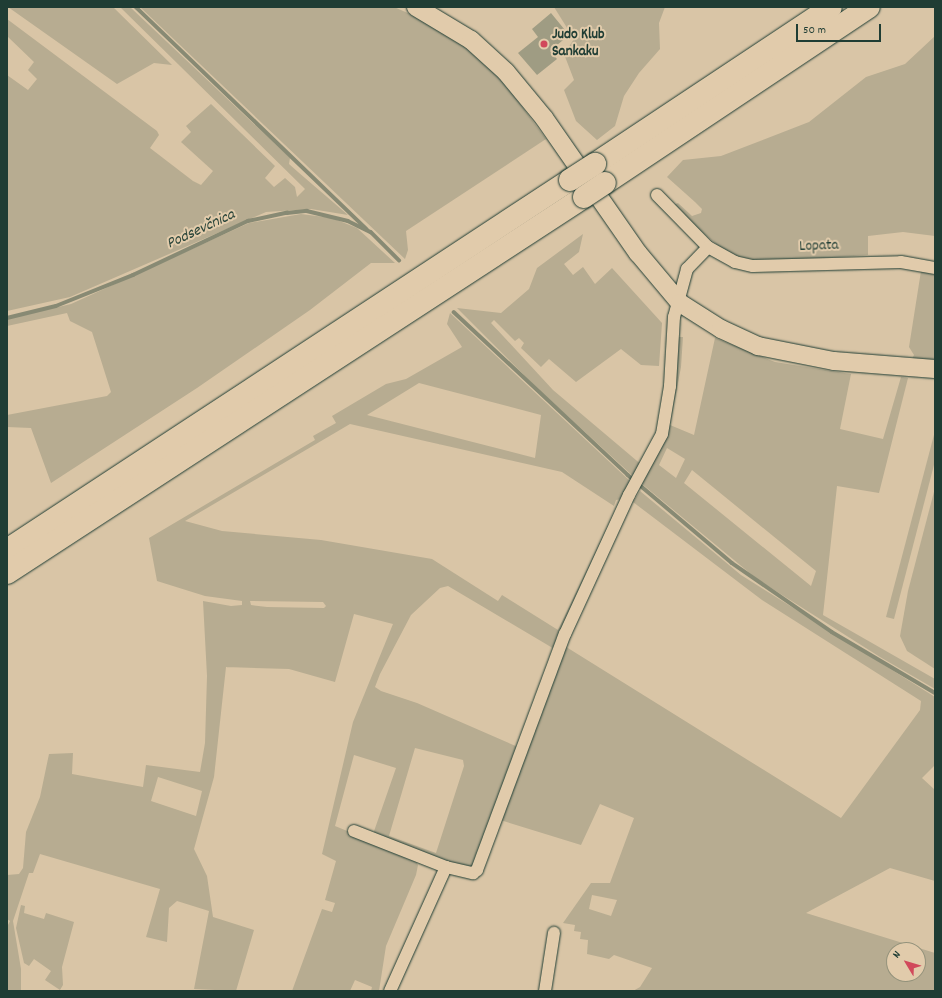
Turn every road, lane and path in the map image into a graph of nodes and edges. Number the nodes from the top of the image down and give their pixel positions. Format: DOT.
graph roads {
  1 [pos="416,7"];
  2 [pos="831,7"];
  3 [pos="869,7"];
  4 [pos="657,195"];
  5 [pos="708,247"];
  6 [pos="935,268"];
  7 [pos="680,304"];
  8 [pos="935,369"];
  9 [pos="7,550"];
  10 [pos="7,573"];
  11 [pos="354,831"];
  12 [pos="446,867"];
  13 [pos="554,933"];
  14 [pos="390,991"];
  15 [pos="545,991"];
  1 -- 7 [label="street"];
  2 -- 9 [label="highway, bridge"];
  3 -- 10 [label="highway, bridge"];
  4 -- 5 [label="street, Lopata"];
  5 -- 6 [label="street, Lopata"];
  5 -- 7 [label="street"];
  7 -- 8 [label="street"];
  7 -- 12 [label="street"];
  11 -- 12 [label="street"];
  12 -- 14 [label="street"];
  13 -- 15 [label="street"];
}
